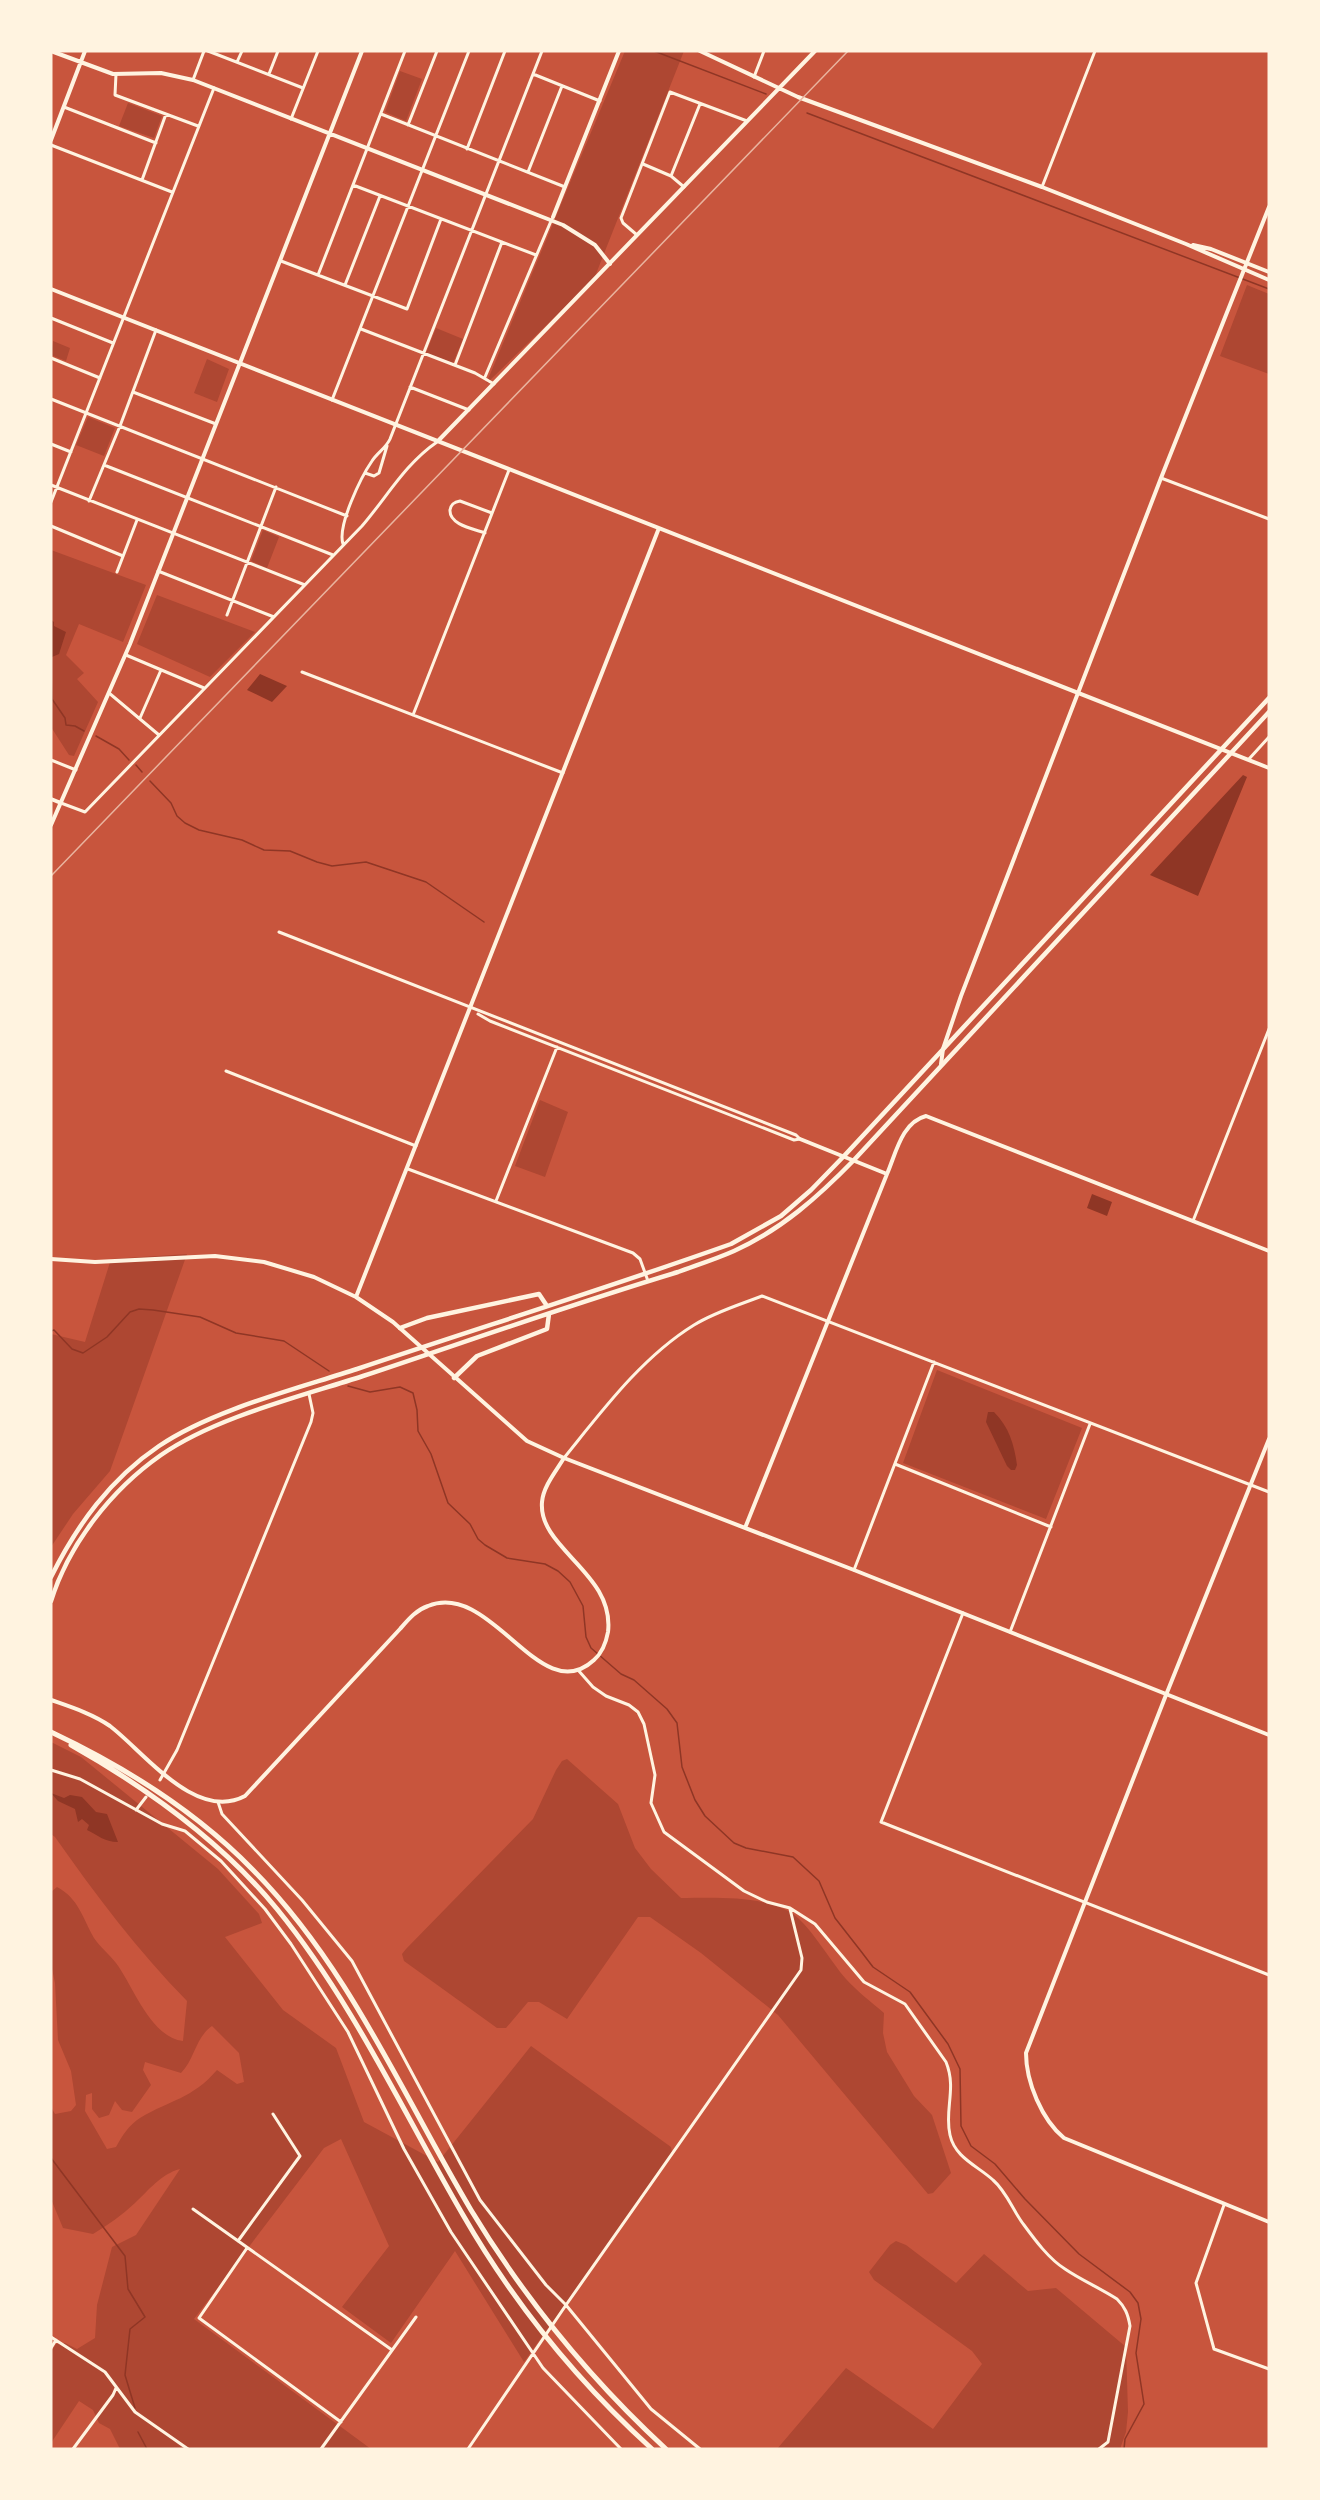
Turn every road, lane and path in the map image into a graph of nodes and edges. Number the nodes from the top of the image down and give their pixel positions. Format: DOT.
graph roads {
  1 [pos="51,51"];
  2 [pos="86,51"];
  3 [pos="204,51"];
  4 [pos="208,51"];
  5 [pos="242,51"];
  6 [pos="278,51"];
  7 [pos="318,51"];
  8 [pos="362,51"];
  9 [pos="405,51"];
  10 [pos="437,51"];
  11 [pos="469,51"];
  12 [pos="506,51"];
  13 [pos="542,51"];
  14 [pos="619,51"];
  15 [pos="700,51"];
  16 [pos="764,51"];
  17 [pos="815,51"];
  18 [pos="1095,51"];
  19 [pos="237,62"];
  20 [pos="81,63"];
  21 [pos="116,74"];
  22 [pos="533,74"];
  23 [pos="269,75"];
  24 [pos="754,77"];
  25 [pos="193,80"];
  26 [pos="562,86"];
  27 [pos="214,88"];
  28 [pos="303,88"];
  29 [pos="779,88"];
  30 [pos="600,100"];
  31 [pos="700,104"];
  32 [pos="64,107"];
  33 [pos="166,114"];
  34 [pos="381,114"];
  35 [pos="291,119"];
  36 [pos="747,122"];
  37 [pos="408,125"];
  38 [pos="198,126"];
  39 [pos="329,134"];
  40 [pos="436,137"];
  41 [pos="51,140"];
  42 [pos="156,143"];
  43 [pos="51,145"];
  44 [pos="367,149"];
  45 [pos="467,149"];
  46 [pos="499,161"];
  47 [pos="643,164"];
  48 [pos="423,171"];
  49 [pos="528,172"];
  50 [pos="671,176"];
  51 [pos="142,181"];
  52 [pos="352,185"];
  53 [pos="565,187"];
  54 [pos="684,187"];
  55 [pos="1042,187"];
  56 [pos="172,192"];
  57 [pos="485,195"];
  58 [pos="380,196"];
  59 [pos="409,206"];
  60 [pos="1269,207"];
  61 [pos="441,219"];
  62 [pos="553,219"];
  63 [pos="472,230"];
  64 [pos="638,235"];
  65 [pos="502,242"];
  66 [pos="1186,244"];
  67 [pos="536,255"];
  68 [pos="280,261"];
  69 [pos="1247,263"];
  70 [pos="610,264"];
  71 [pos="1244,270"];
  72 [pos="1269,272"];
  73 [pos="318,275"];
  74 [pos="1269,280"];
  75 [pos="345,285"];
  76 [pos="51,289"];
  77 [pos="373,297"];
  78 [pos="123,317"];
  79 [pos="51,318"];
  80 [pos="360,329"];
  81 [pos="156,330"];
  82 [pos="114,343"];
  83 [pos="423,353"];
  84 [pos="51,358"];
  85 [pos="240,364"];
  86 [pos="455,365"];
  87 [pos="485,377"];
  88 [pos="100,378"];
  89 [pos="494,384"];
  90 [pos="410,387"];
  91 [pos="133,392"];
  92 [pos="51,399"];
  93 [pos="332,400"];
  94 [pos="469,410"];
  95 [pos="86,413"];
  96 [pos="216,424"];
  97 [pos="395,425"];
  98 [pos="120,426"];
  99 [pos="437,441"];
  100 [pos="51,444"];
  101 [pos="388,444"];
  102 [pos="71,452"];
  103 [pos="203,458"];
  104 [pos="104,465"];
  105 [pos="509,470"];
  106 [pos="365,473"];
  107 [pos="1161,478"];
  108 [pos="51,485"];
  109 [pos="276,487"];
  110 [pos="57,488"];
  111 [pos="187,498"];
  112 [pos="89,501"];
  113 [pos="51,502"];
  114 [pos="492,513"];
  115 [pos="347,516"];
  116 [pos="1269,519"];
  117 [pos="137,520"];
  118 [pos="51,526"];
  119 [pos="261,526"];
  120 [pos="659,528"];
  121 [pos="485,532"];
  122 [pos="173,534"];
  123 [pos="344,544"];
  124 [pos="333,555"];
  125 [pos="123,556"];
  126 [pos="247,563"];
  127 [pos="158,571"];
  128 [pos="117,572"];
  129 [pos="305,585"];
  130 [pos="233,601"];
  131 [pos="227,615"];
  132 [pos="274,618"];
  133 [pos="126,655"];
  134 [pos="161,669"];
  135 [pos="302,672"];
  136 [pos="205,688"];
  137 [pos="1078,692"];
  138 [pos="110,693"];
  139 [pos="1269,698"];
  140 [pos="1269,712"];
  141 [pos="414,715"];
  142 [pos="140,718"];
  143 [pos="159,735"];
  144 [pos="1269,737"];
  145 [pos="1222,749"];
  146 [pos="1231,753"];
  147 [pos="1249,759"];
  148 [pos="51,760"];
  149 [pos="1269,768"];
  150 [pos="76,770"];
  151 [pos="563,773"];
  152 [pos="51,799"];
  153 [pos="61,803"];
  154 [pos="51,825"];
  155 [pos="279,932"];
  156 [pos="471,1010"];
  157 [pos="1269,1029"];
  158 [pos="559,1043"];
  159 [pos="557,1047"];
  160 [pos="943,1049"];
  161 [pos="941,1064"];
  162 [pos="226,1071"];
  163 [pos="800,1139"];
  164 [pos="416,1146"];
  165 [pos="844,1156"];
  166 [pos="854,1160"];
  167 [pos="408,1169"];
  168 [pos="887,1174"];
  169 [pos="496,1201"];
  170 [pos="1193,1221"];
  171 [pos="1269,1251"];
  172 [pos="51,1258"];
  173 [pos="645,1273"];
  174 [pos="648,1281"];
  175 [pos="356,1297"];
  176 [pos="547,1306"];
  177 [pos="549,1314"];
  178 [pos="828,1321"];
  179 [pos="400,1328"];
  180 [pos="934,1362"];
  181 [pos="454,1378"];
  182 [pos="309,1394"];
  183 [pos="1090,1424"];
  184 [pos="1269,1439"];
  185 [pos="564,1458"];
  186 [pos="895,1464"];
  187 [pos="1251,1485"];
  188 [pos="1269,1492"];
  189 [pos="1051,1527"];
  190 [pos="745,1528"];
  191 [pos="854,1570"];
  192 [pos="51,1577"];
  193 [pos="51,1601"];
  194 [pos="963,1613"];
  195 [pos="1010,1632"];
  196 [pos="578,1670"];
  197 [pos="1166,1695"];
  198 [pos="51,1700"];
  199 [pos="51,1732"];
  200 [pos="1269,1735"];
  201 [pos="51,1770"];
  202 [pos="165,1773"];
  203 [pos="160,1780"];
  204 [pos="146,1797"];
  205 [pos="218,1802"];
  206 [pos="136,1810"];
  207 [pos="1085,1902"];
  208 [pos="790,1908"];
  209 [pos="1269,1975"];
  210 [pos="273,2114"];
  211 [pos="1224,2205"];
  212 [pos="193,2209"];
  213 [pos="1269,2222"];
  214 [pos="238,2241"];
  215 [pos="247,2248"];
  216 [pos="566,2305"];
  217 [pos="416,2317"];
  218 [pos="51,2337"];
  219 [pos="56,2340"];
  220 [pos="51,2348"];
  221 [pos="392,2350"];
  222 [pos="534,2352"];
  223 [pos="1269,2369"];
  224 [pos="116,2388"];
  225 [pos="341,2422"];
  226 [pos="695,2447"];
  227 [pos="73,2449"];
  228 [pos="188,2449"];
  229 [pos="321,2449"];
  230 [pos="468,2449"];
  231 [pos="621,2449"];
  232 [pos="652,2449"];
  233 [pos="666,2449"];
  234 [pos="700,2449"];
  235 [pos="1099,2449"];
  1 -- 20 [label="street"];
  2 -- 20 [label="street"];
  3 -- 25 [label="street"];
  4 -- 19 [label="street"];
  5 -- 19 [label="street"];
  6 -- 23 [label="street"];
  7 -- 28 [label="street"];
  8 -- 39 [label="street"];
  9 -- 34 [label="street"];
  10 -- 37 [label="street"];
  11 -- 40 [label="street"];
  12 -- 45 [label="street"];
  13 -- 22 [label="street"];
  14 -- 30 [label="street"];
  15 -- 24 [label="street"];
  16 -- 24 [label="street"];
  17 -- 29 [label="street"];
  18 -- 55 [label="street"];
  19 -- 23 [label="street"];
  20 -- 21 [label="street"];
  20 -- 32 [label="street"];
  21 -- 25 [label="street"];
  21 -- 33 [label="street"];
  22 -- 26 [label="street"];
  22 -- 46 [label="street"];
  23 -- 28 [label="street"];
  24 -- 29 [label="street"];
  25 -- 27 [label="street"];
  26 -- 30 [label="street"];
  26 -- 49 [label="street"];
  27 -- 35 [label="street"];
  27 -- 38 [label="street"];
  28 -- 35 [label="street"];
  29 -- 36 [label="street"];
  29 -- 55 [label="street"];
  30 -- 53 [label="street"];
  31 -- 36 [label="street"];
  31 -- 47 [label="street"];
  31 -- 50 [label="street"];
  32 -- 41 [label="street"];
  32 -- 42 [label="street"];
  33 -- 38 [label="street"];
  33 -- 42 [label="street"];
  34 -- 37 [label="street"];
  34 -- 44 [label="street"];
  35 -- 39 [label="street"];
  36 -- 54 [label="street"];
  37 -- 40 [label="street"];
  38 -- 56 [label="street"];
  39 -- 44 [label="street"];
  39 -- 68 [label="street"];
  40 -- 45 [label="street"];
  40 -- 48 [label="street"];
  42 -- 51 [label="street"];
  43 -- 51 [label="street"];
  44 -- 48 [label="street"];
  44 -- 52 [label="street"];
  45 -- 46 [label="street"];
  46 -- 49 [label="street"];
  46 -- 57 [label="street"];
  47 -- 50 [label="street"];
  47 -- 64 [label="street"];
  48 -- 57 [label="street"];
  48 -- 59 [label="street"];
  49 -- 53 [label="street"];
  50 -- 54 [label="street"];
  51 -- 56 [label="street"];
  52 -- 58 [label="street"];
  52 -- 73 [label="street"];
  53 -- 62 [label="street"];
  54 -- 64 [label="street"];
  55 -- 66 [label="street"];
  56 -- 78 [label="street"];
  57 -- 62 [label="street"];
  57 -- 63 [label="street"];
  58 -- 59 [label="street"];
  58 -- 75 [label="street"];
  59 -- 61 [label="street"];
  59 -- 77 [label="street"];
  60 -- 69 [label="street"];
  61 -- 63 [label="street"];
  61 -- 77 [label="street"];
  62 -- 67 [label="street"];
  62 -- 70 [label="street"];
  63 -- 65 [label="street"];
  63 -- 83 [label="street"];
  64 -- 70 [label="street"];
  65 -- 67 [label="street"];
  65 -- 86 [label="street"];
  66 -- 69 [label="street"];
  66 -- 71 [label="street"];
  67 -- 87 [label="street"];
  68 -- 73 [label="street"];
  68 -- 85 [label="street"];
  69 -- 71 [label="street"];
  69 -- 72 [label="street"];
  70 -- 89 [label="street"];
  71 -- 74 [label="street"];
  71 -- 107 [label="street"];
  73 -- 75 [label="street"];
  75 -- 77 [label="street"];
  76 -- 78 [label="street"];
  77 -- 80 [label="street"];
  78 -- 81 [label="street"];
  78 -- 82 [label="street"];
  79 -- 82 [label="street"];
  80 -- 83 [label="street"];
  80 -- 93 [label="street"];
  81 -- 85 [label="street"];
  81 -- 91 [label="street"];
  82 -- 88 [label="street"];
  83 -- 86 [label="street"];
  83 -- 90 [label="street"];
  84 -- 88 [label="street"];
  85 -- 93 [label="street"];
  85 -- 96 [label="street"];
  86 -- 87 [label="street"];
  87 -- 89 [label="street"];
  88 -- 95 [label="street"];
  89 -- 94 [label="street"];
  90 -- 94 [label="street"];
  90 -- 97 [label="street"];
  91 -- 96 [label="street"];
  91 -- 98 [label="street"];
  92 -- 95 [label="street"];
  93 -- 97 [label="street"];
  94 -- 99 [label="street"];
  95 -- 98 [label="street"];
  95 -- 102 [label="street"];
  96 -- 103 [label="street"];
  97 -- 99 [label="street"];
  97 -- 101 [label="street"];
  98 -- 103 [label="street"];
  98 -- 104 [label="street"];
  99 -- 105 [label="street"];
  99 -- 123 [label="street"];
  100 -- 102 [label="street"];
  101 -- 106 [label="street"];
  101 -- 106 [label="street"];
  102 -- 110 [label="street"];
  103 -- 109 [label="street"];
  103 -- 111 [label="street"];
  104 -- 111 [label="street"];
  104 -- 112 [label="street"];
  105 -- 114 [label="street"];
  105 -- 120 [label="street"];
  106 -- 115 [label="street"];
  107 -- 116 [label="street"];
  107 -- 137 [label="street"];
  108 -- 110 [label="street"];
  109 -- 115 [label="street"];
  109 -- 119 [label="street"];
  110 -- 112 [label="street"];
  110 -- 113 [label="street"];
  111 -- 119 [label="street"];
  111 -- 122 [label="street"];
  112 -- 117 [label="street"];
  114 -- 121 [label="street"];
  114 -- 121 [label="street"];
  115 -- 123 [label="street"];
  117 -- 122 [label="street"];
  117 -- 125 [label="street"];
  118 -- 125 [label="street"];
  119 -- 124 [label="street"];
  119 -- 126 [label="street"];
  120 -- 137 [label="street"];
  120 -- 151 [label="street"];
  121 -- 141 [label="street"];
  122 -- 126 [label="street"];
  122 -- 127 [label="street"];
  123 -- 124 [label="street"];
  124 -- 129 [label="street"];
  125 -- 128 [label="street"];
  126 -- 129 [label="street"];
  126 -- 130 [label="street"];
  127 -- 130 [label="street"];
  127 -- 133 [label="street"];
  129 -- 132 [label="street"];
  130 -- 131 [label="street"];
  130 -- 132 [label="street"];
  132 -- 136 [label="street"];
  133 -- 134 [label="street"];
  133 -- 138 [label="street"];
  134 -- 136 [label="street"];
  134 -- 142 [label="street"];
  135 -- 141 [label="street"];
  136 -- 143 [label="street"];
  137 -- 145 [label="street"];
  137 -- 160 [label="street"];
  138 -- 142 [label="street"];
  138 -- 150 [label="street"];
  139 -- 145 [label="highway"];
  140 -- 146 [label="highway"];
  141 -- 151 [label="street"];
  142 -- 143 [label="street"];
  143 -- 153 [label="street"];
  144 -- 147 [label="street"];
  145 -- 146 [label="street"];
  145 -- 160 [label="highway"];
  146 -- 147 [label="street"];
  146 -- 161 [label="highway"];
  147 -- 149 [label="street"];
  148 -- 150 [label="street"];
  150 -- 153 [label="street"];
  151 -- 156 [label="street"];
  152 -- 153 [label="street"];
  153 -- 154 [label="street"];
  155 -- 156 [label="street"];
  156 -- 158 [label="street"];
  156 -- 159 [label="street"];
  156 -- 164 [label="street"];
  157 -- 170 [label="street"];
  158 -- 159 [label="street"];
  158 -- 163 [label="street"];
  159 -- 163 [label="street"];
  159 -- 169 [label="street"];
  160 -- 161 [label="street"];
  160 -- 165 [label="highway"];
  161 -- 166 [label="highway"];
  162 -- 164 [label="street"];
  163 -- 165 [label="street"];
  164 -- 167 [label="street"];
  165 -- 166 [label="street"];
  165 -- 173 [label="highway"];
  166 -- 168 [label="street"];
  166 -- 174 [label="highway"];
  167 -- 169 [label="street"];
  167 -- 175 [label="street"];
  168 -- 170 [label="street"];
  168 -- 178 [label="street"];
  169 -- 173 [label="street"];
  170 -- 171 [label="street"];
  172 -- 175 [label="street"];
  173 -- 174 [label="street"];
  173 -- 176 [label="highway"];
  174 -- 177 [label="highway"];
  175 -- 179 [label="street"];
  176 -- 179 [label="highway"];
  176 -- 192 [label="highway"];
  177 -- 181 [label="highway"];
  177 -- 182 [label="highway"];
  178 -- 180 [label="street"];
  178 -- 185 [label="street"];
  178 -- 190 [label="street"];
  179 -- 181 [label="street"];
  180 -- 183 [label="street"];
  180 -- 186 [label="street"];
  181 -- 185 [label="street"];
  182 -- 193 [label="highway"];
  182 -- 202 [label="street"];
  183 -- 187 [label="street"];
  183 -- 189 [label="street"];
  184 -- 187 [label="street"];
  185 -- 190 [label="street"];
  185 -- 196 [label="street"];
  186 -- 189 [label="street"];
  186 -- 191 [label="street"];
  187 -- 188 [label="street"];
  187 -- 197 [label="street"];
  189 -- 195 [label="street"];
  190 -- 191 [label="street"];
  191 -- 194 [label="street"];
  194 -- 195 [label="street"];
  194 -- 207 [label="street"];
  195 -- 197 [label="street"];
  196 -- 205 [label="street"];
  196 -- 208 [label="street"];
  197 -- 200 [label="street"];
  197 -- 207 [label="street"];
  198 -- 202 [label="street"];
  199 -- 232 [label="highway"];
  199 -- 233 [label="highway"];
  201 -- 206 [label="street"];
  202 -- 203 [label="street"];
  202 -- 205 [label="street"];
  204 -- 206 [label="street"];
  205 -- 216 [label="street"];
  206 -- 222 [label="street"];
  207 -- 209 [label="street"];
  207 -- 211 [label="street"];
  208 -- 216 [label="street"];
  208 -- 235 [label="street"];
  210 -- 214 [label="street"];
  211 -- 213 [label="street"];
  211 -- 223 [label="street"];
  212 -- 214 [label="street"];
  214 -- 215 [label="street"];
  215 -- 221 [label="street"];
  215 -- 225 [label="street"];
  216 -- 222 [label="street"];
  216 -- 226 [label="street"];
  217 -- 221 [label="street"];
  218 -- 219 [label="street"];
  219 -- 220 [label="street"];
  219 -- 224 [label="street"];
  221 -- 225 [label="street"];
  222 -- 230 [label="street"];
  222 -- 231 [label="street"];
  224 -- 227 [label="street"];
  224 -- 228 [label="street"];
  225 -- 229 [label="street"];
  226 -- 234 [label="street"];
}
